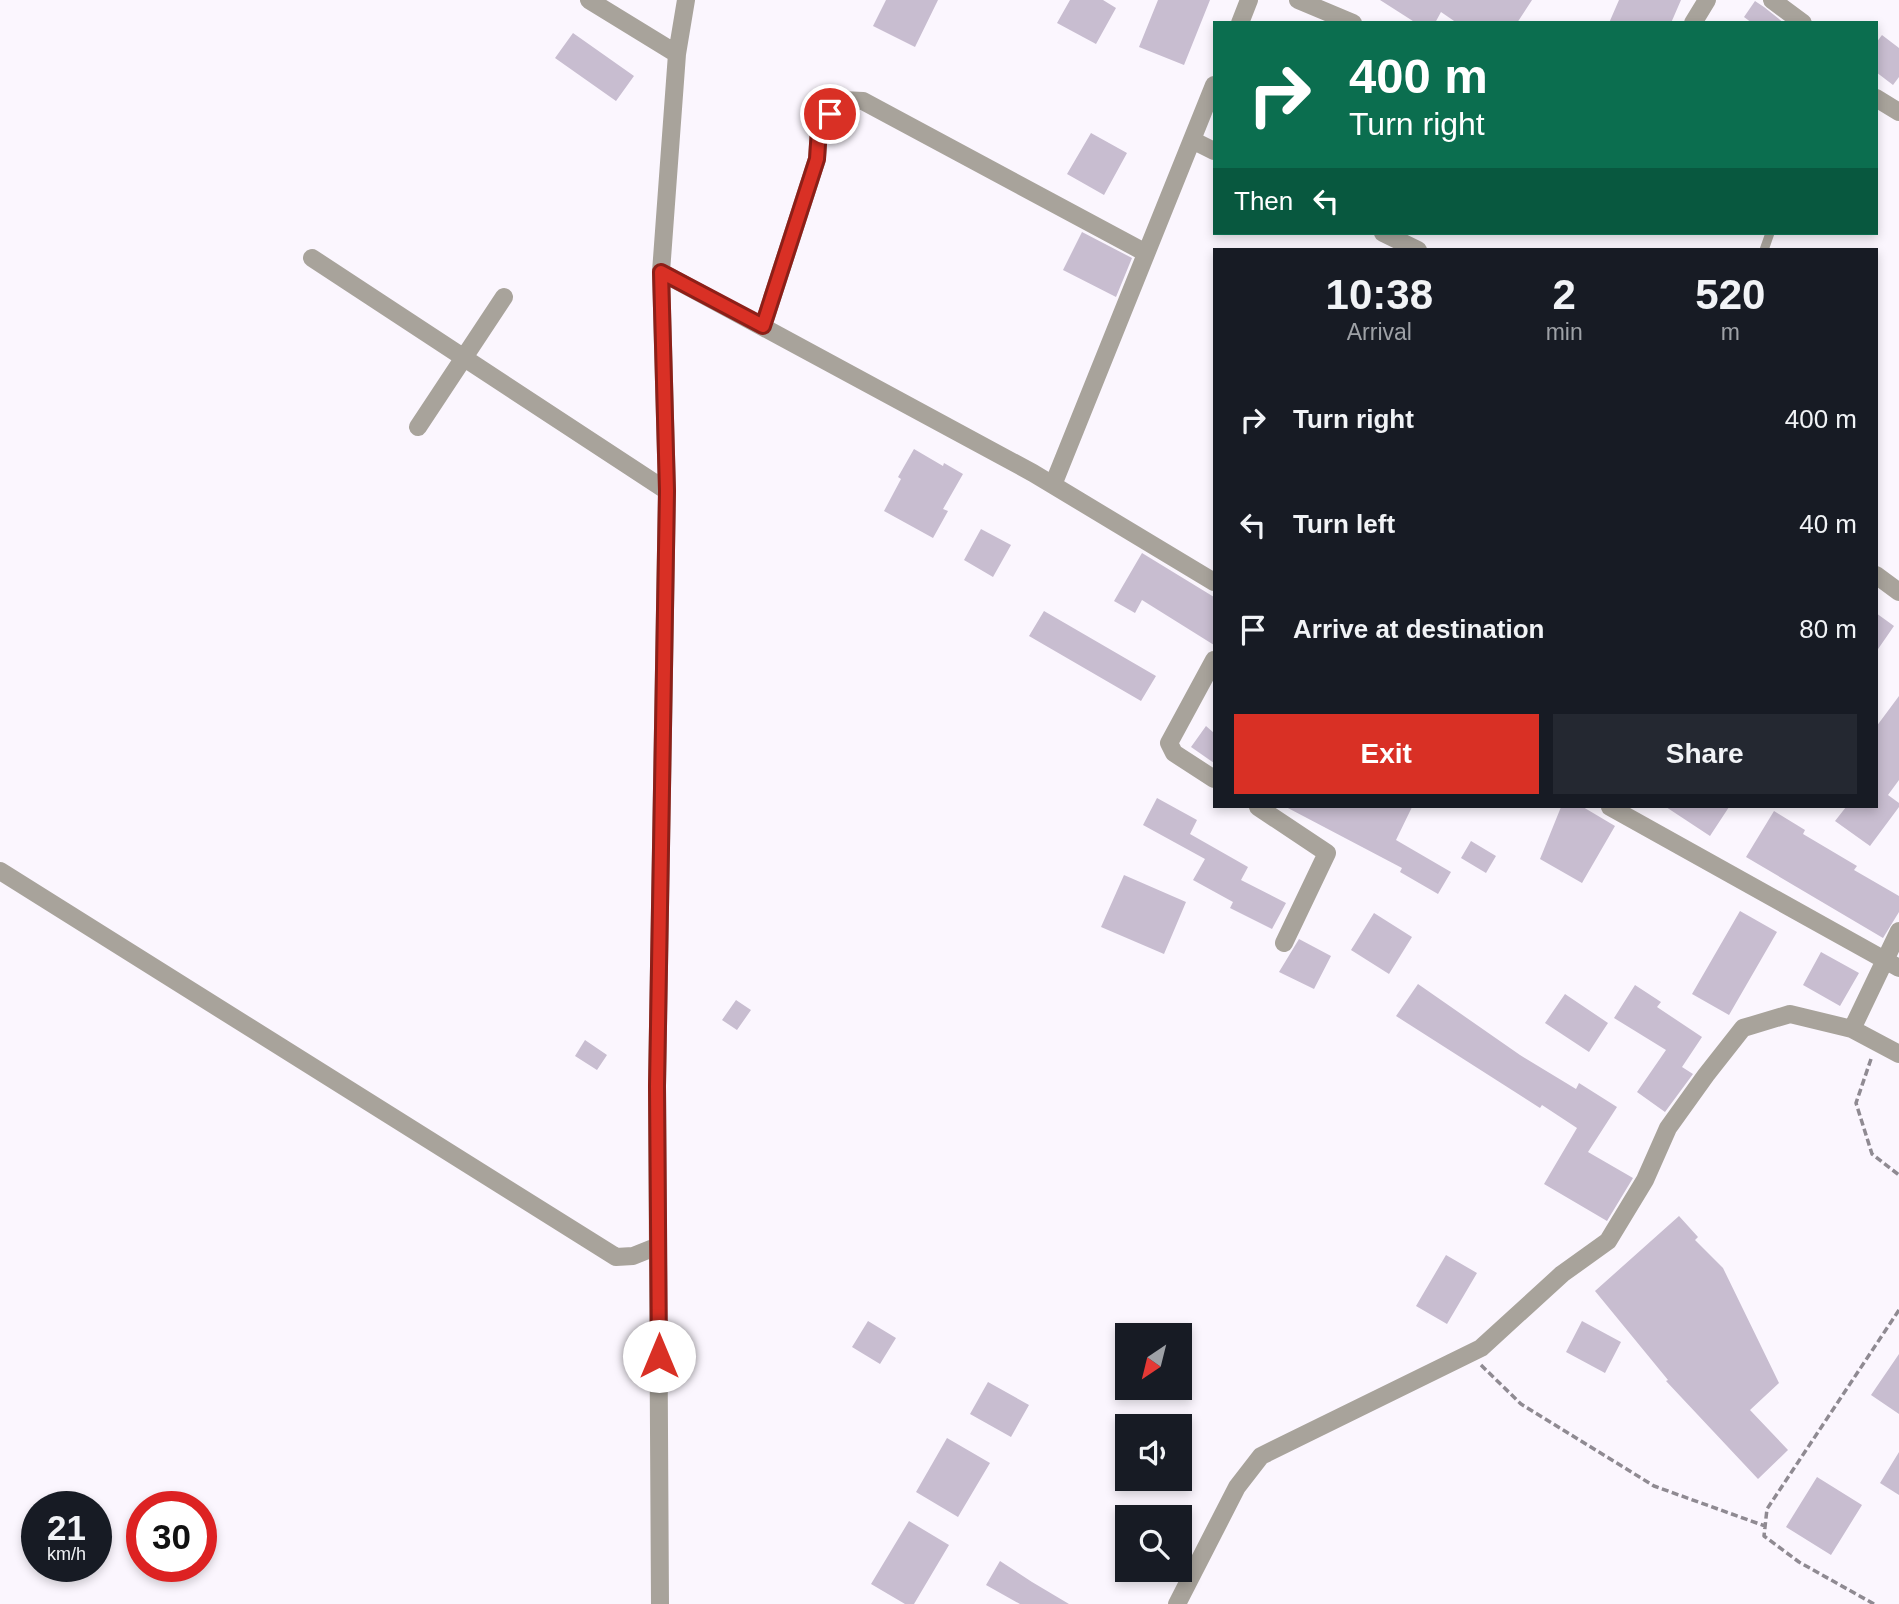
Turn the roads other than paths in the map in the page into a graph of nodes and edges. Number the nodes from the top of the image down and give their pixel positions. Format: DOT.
graph roads {
  1 [pos="589,0"];
  2 [pos="686,0"];
  3 [pos="1249,0"];
  4 [pos="1297,0"];
  5 [pos="1707,0"];
  6 [pos="1772,0"];
  7 [pos="1241,21"];
  8 [pos="1348,21"];
  9 [pos="1694,21"];
  10 [pos="1800,21"];
  11 [pos="677,54"];
  12 [pos="1213,88"];
  13 [pos="1878,99"];
  14 [pos="1899,112"];
  15 [pos="1192,140"];
  16 [pos="1213,150"];
  17 [pos="1386,235"];
  18 [pos="1415,248"];
  19 [pos="1146,253"];
  20 [pos="312,258"];
  21 [pos="661,272"];
  22 [pos="505,297"];
  23 [pos="763,326"];
  24 [pos="464,358"];
  25 [pos="418,427"];
  26 [pos="1053,485"];
  27 [pos="667,491"];
  28 [pos="1878,576"];
  29 [pos="1213,581"];
  30 [pos="1899,592"];
  31 [pos="1213,662"];
  32 [pos="1213,778"];
  33 [pos="1260,808"];
  34 [pos="1612,808"];
  35 [pos="0,871"];
  36 [pos="1899,931"];
  37 [pos="1284,943"];
  38 [pos="1892,964"];
  39 [pos="1852,1029"];
  40 [pos="1899,1054"];
  41 [pos="659,1246"];
  42 [pos="660,1604"];
  43 [pos="1177,1604"];
  1 -- 11 [label="street"];
  2 -- 11 [label="street"];
  3 -- 7 [label="street"];
  4 -- 8 [label="street"];
  5 -- 9 [label="street"];
  6 -- 10 [label="street"];
  11 -- 21 [label="street"];
  12 -- 15 [label="street"];
  13 -- 14 [label="street"];
  15 -- 16 [label="street"];
  15 -- 19 [label="street"];
  17 -- 18 [label="street"];
  19 -- 23 [label="street"];
  19 -- 26 [label="street"];
  20 -- 24 [label="street"];
  21 -- 23 [label="street"];
  21 -- 27 [label="street"];
  22 -- 24 [label="street"];
  23 -- 26 [label="street"];
  24 -- 25 [label="street"];
  24 -- 27 [label="street"];
  26 -- 29 [label="street"];
  27 -- 41 [label="street"];
  28 -- 30 [label="street"];
  31 -- 32 [label="street"];
  33 -- 37 [label="street"];
  34 -- 38 [label="street"];
  35 -- 41 [label="street"];
  36 -- 38 [label="street"];
  38 -- 39 [label="street"];
  39 -- 40 [label="street"];
  39 -- 43 [label="street"];
  41 -- 42 [label="street"];
}
